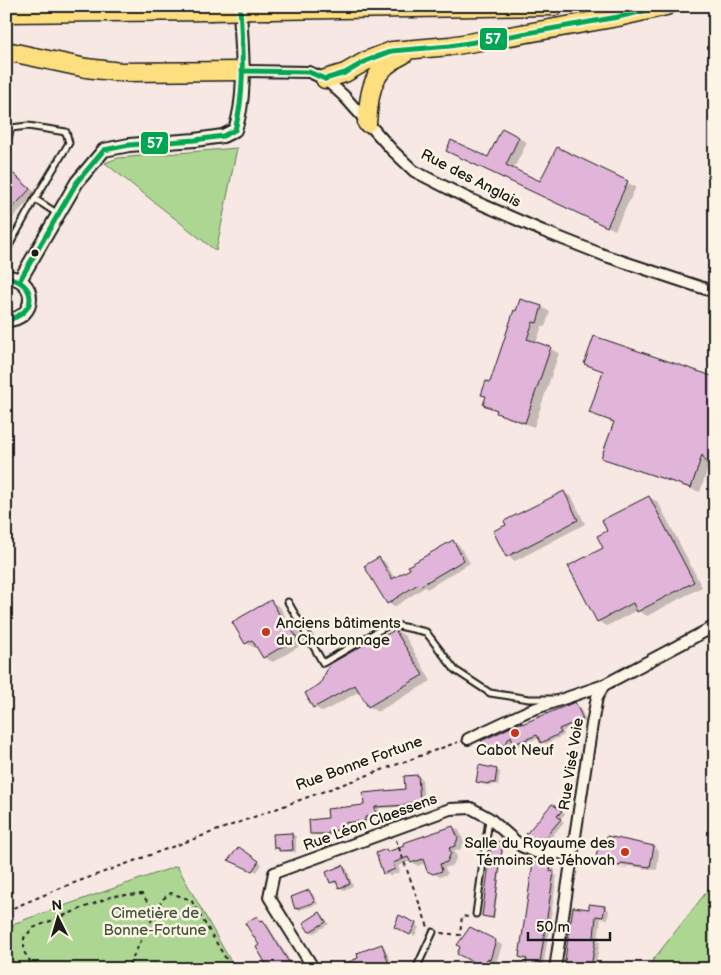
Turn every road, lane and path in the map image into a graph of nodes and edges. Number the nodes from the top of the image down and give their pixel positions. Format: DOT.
graph roads {
  1 [pos="240,6"];
  2 [pos="555,6"];
  3 [pos="666,6"];
  4 [pos="6,13"];
  5 [pos="412,50"];
  6 [pos="6,51"];
  7 [pos="242,71"];
  8 [pos="325,79"];
  9 [pos="367,123"];
  10 [pos="7,142"];
  11 [pos="35,199"];
  12 [pos="58,214"];
  13 [pos="6,251"];
  14 [pos="6,277"];
  15 [pos="20,280"];
  16 [pos="715,292"];
  17 [pos="6,320"];
  18 [pos="288,602"];
  19 [pos="715,626"];
  20 [pos="604,685"];
  21 [pos="561,699"];
  22 [pos="468,738"];
  23 [pos="489,818"];
  24 [pos="392,829"];
  25 [pos="573,854"];
  26 [pos="6,911"];
  27 [pos="155,912"];
  28 [pos="476,914"];
  29 [pos="433,932"];
  30 [pos="35,969"];
  31 [pos="127,969"];
  32 [pos="232,969"];
  33 [pos="314,969"];
  34 [pos="416,969"];
  35 [pos="555,969"];
  1 -- 7 [label="street"];
  2 -- 4 [label="highway, bridge"];
  3 -- 5 [label="highway"];
  5 -- 8 [label="highway"];
  5 -- 9 [label="highway"];
  6 -- 7 [label="highway"];
  7 -- 8 [label="street, Rue des Anglais"];
  7 -- 12 [label="street"];
  8 -- 9 [label="street, Rue des Anglais"];
  9 -- 16 [label="street, Rue des Anglais"];
  10 -- 11 [label="lane"];
  11 -- 12 [label="lane"];
  11 -- 13 [label="lane"];
  12 -- 15 [label="street"];
  14 -- 15 [label="street"];
  15 -- 17 [label="street"];
  18 -- 21 [label="lane"];
  19 -- 20 [label="street"];
  20 -- 21 [label="street"];
  20 -- 25 [label="street, Rue Visé Voie"];
  21 -- 22 [label="street"];
  22 -- 26 [label="path, Rue Bonne Fortune"];
  23 -- 24 [label="street, Rue Léon Claessens"];
  23 -- 25 [label="street, Rue Léon Claessens"];
  23 -- 28 [label="lane"];
  24 -- 29 [label="path"];
  24 -- 33 [label="street, Rue Léon Claessens"];
  25 -- 35 [label="street, Rue Visé Voie"];
  27 -- 30 [label="path"];
  27 -- 31 [label="path"];
  27 -- 32 [label="path"];
  28 -- 29 [label="path"];
  29 -- 34 [label="lane"];
}
